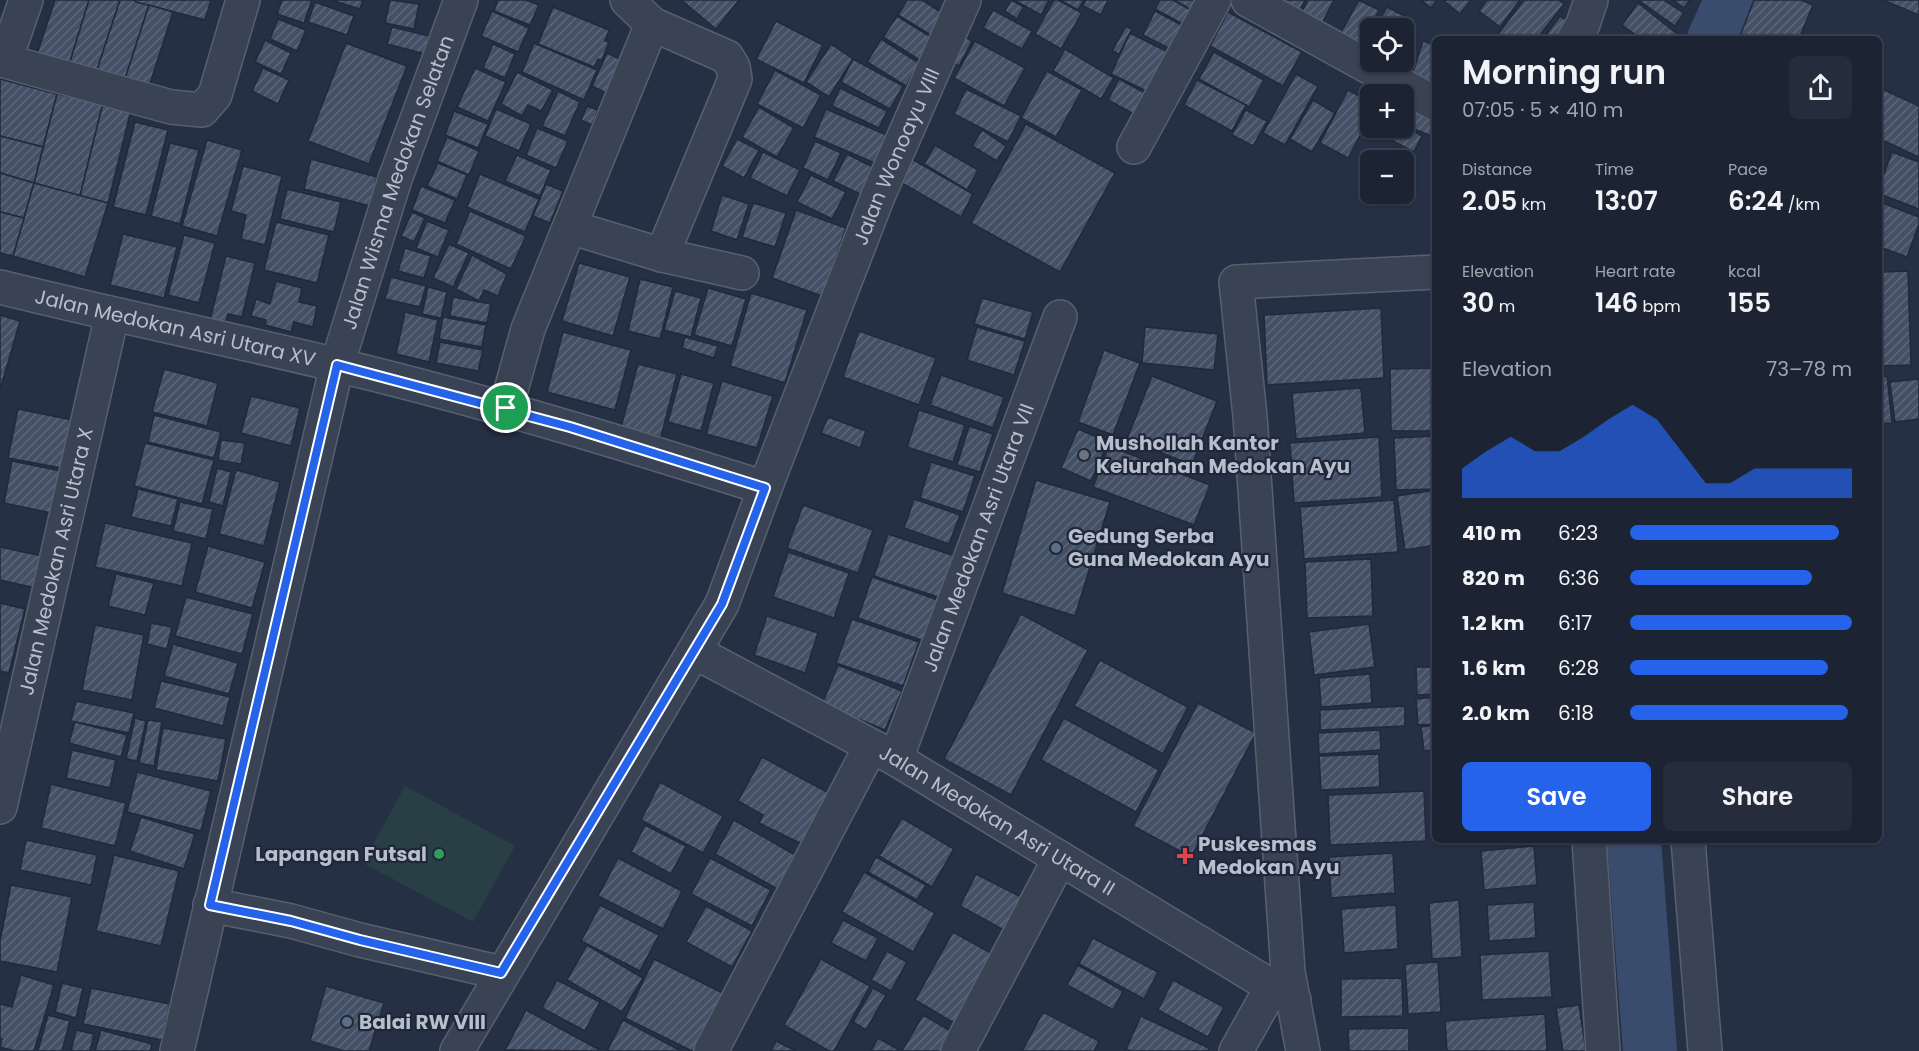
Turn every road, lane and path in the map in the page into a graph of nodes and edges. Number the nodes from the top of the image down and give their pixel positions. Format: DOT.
graph roads {
  1 [pos="26,0"];
  2 [pos="243,0"];
  3 [pos="461,0"];
  4 [pos="627,0"];
  5 [pos="964,0"];
  6 [pos="1214,0"];
  7 [pos="1248,0"];
  8 [pos="1590,0"];
  9 [pos="652,24"];
  10 [pos="1576,36"];
  11 [pos="3,60"];
  12 [pos="1432,102"];
  13 [pos="1134,147"];
  14 [pos="570,227"];
  15 [pos="662,255"];
  16 [pos="1432,272"];
  17 [pos="742,273"];
  18 [pos="0,287"];
  19 [pos="112,315"];
  20 [pos="1060,317"];
  21 [pos="337,365"];
  22 [pos="506,408"];
  23 [pos="765,488"];
  24 [pos="695,652"];
  25 [pos="884,752"];
  26 [pos="0,807"];
  27 [pos="1589,843"];
  28 [pos="1688,843"];
  29 [pos="1059,858"];
  30 [pos="210,905"];
  31 [pos="501,973"];
  32 [pos="1285,986"];
  33 [pos="177,1051"];
  34 [pos="457,1051"];
  35 [pos="711,1051"];
  36 [pos="958,1051"];
  37 [pos="1236,1051"];
  38 [pos="1303,1051"];
  39 [pos="1603,1051"];
  40 [pos="1705,1051"];
  1 -- 11 [label="street"];
  2 -- 11 [label="street"];
  3 -- 21 [label="street, Jalan Wisma Medokan Selatan"];
  4 -- 9 [label="street"];
  5 -- 23 [label="street, Jalan Wonoayu VIII"];
  6 -- 13 [label="street"];
  7 -- 12 [label="street"];
  8 -- 10 [label="street"];
  9 -- 14 [label="street"];
  9 -- 15 [label="street"];
  14 -- 15 [label="street"];
  14 -- 22 [label="street"];
  15 -- 17 [label="street"];
  16 -- 32 [label="street"];
  18 -- 19 [label="street, Jalan Medokan Asri Utara XV"];
  19 -- 21 [label="street, Jalan Medokan Asri Utara XV"];
  19 -- 26 [label="street, Jalan Medokan Asri Utara X"];
  20 -- 25 [label="street, Jalan Medokan Asri Utara VII"];
  21 -- 22 [label="street, Jalan Medokan Asri Utara XV"];
  21 -- 30 [label="street, Jalan Wisma Medokan Selatan"];
  22 -- 23 [label="street, Jalan Medokan Asri Utara XV"];
  23 -- 24 [label="street, Jalan Wonoayu VIII"];
  24 -- 25 [label="street, Jalan Medokan Asri Utara II"];
  24 -- 31 [label="street, Jalan Wonoayu VIII"];
  25 -- 29 [label="street, Jalan Medokan Asri Utara II"];
  25 -- 35 [label="street, Jalan Medokan Asri Utara VII"];
  27 -- 39 [label="street"];
  28 -- 40 [label="street"];
  29 -- 32 [label="street, Jalan Medokan Asri Utara II"];
  29 -- 36 [label="street"];
  30 -- 31 [label="street"];
  30 -- 33 [label="street, Jalan Wisma Medokan Selatan"];
  31 -- 34 [label="street, Jalan Wonoayu VIII"];
  32 -- 37 [label="street"];
  32 -- 38 [label="street"];
}
